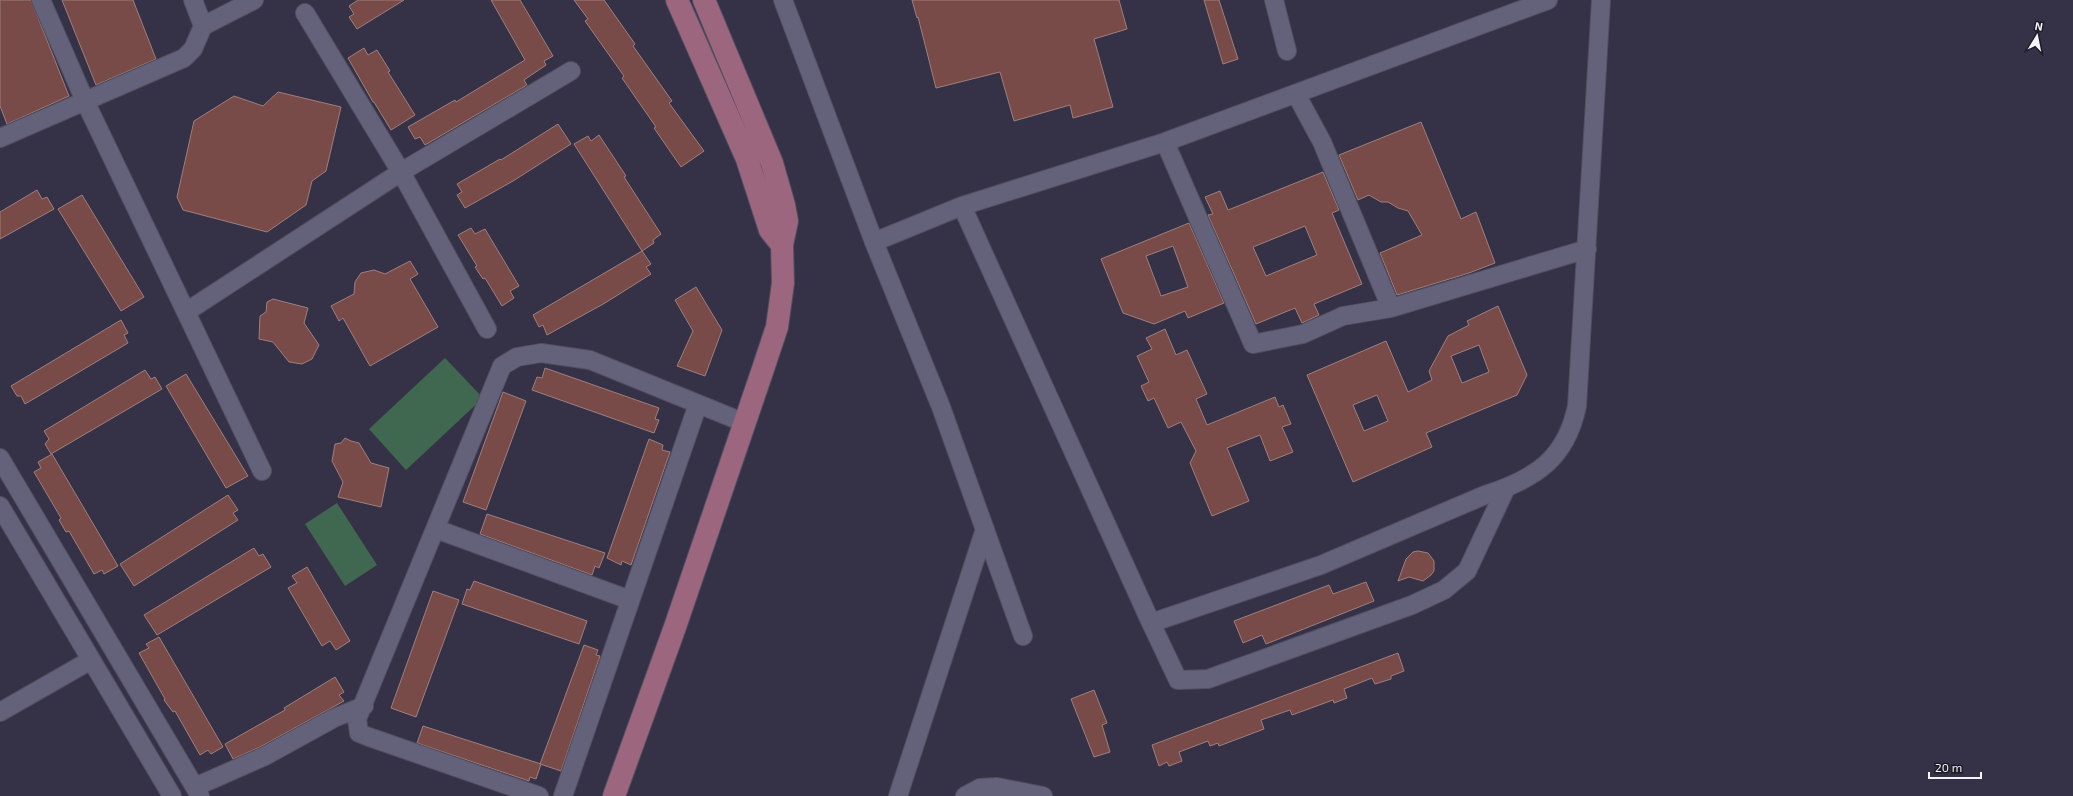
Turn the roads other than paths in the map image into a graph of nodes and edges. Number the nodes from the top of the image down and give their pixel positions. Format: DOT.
graph roads {
  1 [pos="42,0"];
  2 [pos="193,0"];
  3 [pos="254,0"];
  4 [pos="677,0"];
  5 [pos="704,0"];
  6 [pos="782,0"];
  7 [pos="1274,0"];
  8 [pos="1548,0"];
  9 [pos="1601,0"];
  10 [pos="305,13"];
  11 [pos="203,26"];
  12 [pos="1287,51"];
  13 [pos="571,71"];
  14 [pos="1296,94"];
  15 [pos="86,101"];
  16 [pos="0,138"];
  17 [pos="1165,142"];
  18 [pos="401,172"];
  19 [pos="962,206"];
  20 [pos="874,242"];
  21 [pos="782,245"];
  22 [pos="1587,250"];
  23 [pos="1391,308"];
  24 [pos="186,312"];
  25 [pos="487,329"];
  26 [pos="698,404"];
  27 [pos="745,423"];
  28 [pos="0,458"];
  29 [pos="262,471"];
  30 [pos="1506,488"];
  31 [pos="0,506"];
  32 [pos="985,529"];
  33 [pos="436,530"];
  34 [pos="630,600"];
  35 [pos="1151,623"];
  36 [pos="1023,636"];
  37 [pos="91,660"];
  38 [pos="364,706"];
  39 [pos="0,712"];
  40 [pos="198,792"];
  41 [pos="172,796"];
  42 [pos="539,796"];
  43 [pos="562,796"];
  44 [pos="614,796"];
  45 [pos="900,796"];
  46 [pos="965,796"];
  47 [pos="1043,796"];
  1 -- 15 [label="street"];
  2 -- 11 [label="street"];
  3 -- 11 [label="street"];
  4 -- 21 [label="main road"];
  5 -- 21 [label="main road"];
  6 -- 20 [label="street"];
  7 -- 12 [label="street"];
  8 -- 14 [label="street"];
  9 -- 22 [label="street"];
  10 -- 18 [label="street"];
  11 -- 15 [label="street"];
  13 -- 18 [label="street"];
  14 -- 17 [label="street"];
  14 -- 23 [label="street"];
  15 -- 16 [label="street"];
  15 -- 24 [label="street"];
  17 -- 19 [label="street"];
  17 -- 23 [label="street"];
  18 -- 24 [label="street"];
  18 -- 25 [label="street"];
  19 -- 20 [label="street"];
  19 -- 35 [label="street"];
  20 -- 32 [label="street"];
  21 -- 27 [label="main road"];
  22 -- 23 [label="street"];
  22 -- 30 [label="street"];
  24 -- 29 [label="street"];
  26 -- 27 [label="street"];
  26 -- 33 [label="street"];
  26 -- 34 [label="street"];
  27 -- 44 [label="main road"];
  28 -- 40 [label="street"];
  30 -- 35 [label="street"];
  30 -- 35 [label="street"];
  31 -- 37 [label="street"];
  32 -- 36 [label="street"];
  32 -- 45 [label="street"];
  33 -- 34 [label="street"];
  33 -- 38 [label="street"];
  34 -- 43 [label="street"];
  37 -- 39 [label="street"];
  37 -- 41 [label="street"];
  38 -- 40 [label="street"];
  38 -- 42 [label="street"];
  46 -- 47 [label="street"];
}
